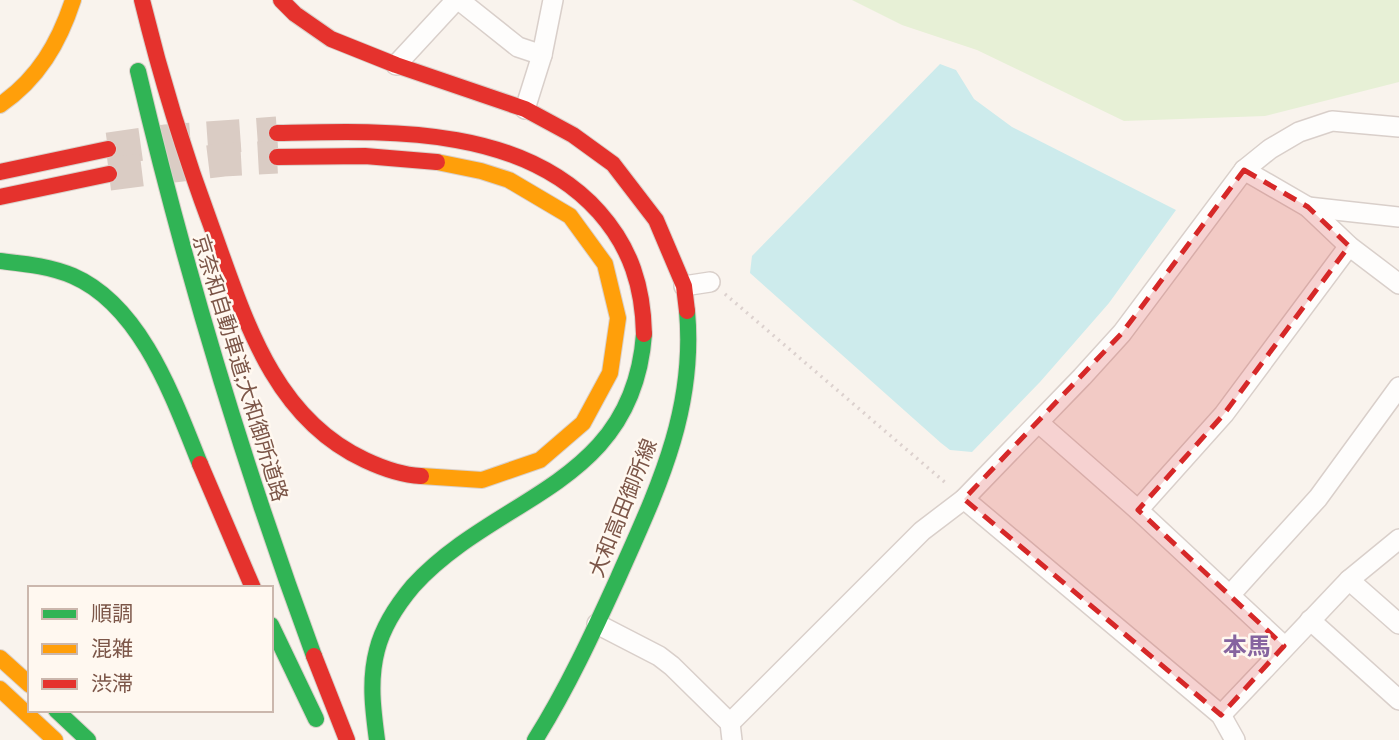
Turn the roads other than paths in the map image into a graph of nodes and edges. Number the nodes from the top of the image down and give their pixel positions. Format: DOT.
graph roads {
  1 [pos="73,0"];
  2 [pos="142,0"];
  3 [pos="281,0"];
  4 [pos="457,0"];
  5 [pos="553,0"];
  6 [pos="133,50"];
  7 [pos="542,55"];
  8 [pos="396,65"];
  9 [pos="0,105"];
  10 [pos="526,109"];
  11 [pos="1399,127"];
  12 [pos="277,133"];
  13 [pos="108,149"];
  14 [pos="276,157"];
  15 [pos="1244,170"];
  16 [pos="0,172"];
  17 [pos="109,174"];
  18 [pos="0,197"];
  19 [pos="1308,207"];
  20 [pos="1399,217"];
  21 [pos="1349,247"];
  22 [pos="0,261"];
  23 [pos="710,282"];
  24 [pos="1399,284"];
  25 [pos="684,286"];
  26 [pos="1399,387"];
  27 [pos="1039,423"];
  28 [pos="964,499"];
  29 [pos="1138,510"];
  30 [pos="1399,539"];
  31 [pos="1349,580"];
  32 [pos="252,586"];
  33 [pos="1230,595"];
  34 [pos="1310,620"];
  35 [pos="597,624"];
  36 [pos="1399,624"];
  37 [pos="273,629"];
  38 [pos="1284,646"];
  39 [pos="0,658"];
  40 [pos="28,683"];
  41 [pos="0,690"];
  42 [pos="1399,700"];
  43 [pos="59,712"];
  44 [pos="1221,715"];
  45 [pos="321,729"];
  46 [pos="731,732"];
  47 [pos="55,740"];
  48 [pos="88,740"];
  49 [pos="347,740"];
  50 [pos="377,740"];
  51 [pos="535,740"];
  52 [pos="1235,740"];
  1 -- 9 [label="main road"];
  2 -- 14 [label="main road"];
  3 -- 8 [label="main road, 大和高田御所線"];
  4 -- 7 [label="street"];
  4 -- 8 [label="street"];
  5 -- 7 [label="street"];
  6 -- 49 [label="main road, 京奈和自動車道;大和御所道路"];
  7 -- 10 [label="street"];
  8 -- 10 [label="main road, 大和高田御所線"];
  10 -- 25 [label="main road, 大和高田御所線"];
  11 -- 15 [label="street"];
  12 -- 50 [label="main road"];
  13 -- 16 [label="main road"];
  15 -- 19 [label="street"];
  15 -- 27 [label="street"];
  17 -- 18 [label="main road"];
  19 -- 20 [label="street"];
  19 -- 21 [label="street"];
  21 -- 24 [label="street"];
  21 -- 29 [label="street"];
  22 -- 32 [label="main road"];
  23 -- 25 [label="street"];
  25 -- 35 [label="main road, 大和高田御所線"];
  26 -- 33 [label="street"];
  27 -- 28 [label="street"];
  27 -- 29 [label="street"];
  28 -- 44 [label="street"];
  28 -- 46 [label="street"];
  29 -- 33 [label="street"];
  30 -- 31 [label="street"];
  31 -- 34 [label="street"];
  31 -- 36 [label="street"];
  33 -- 38 [label="street"];
  34 -- 38 [label="street"];
  34 -- 42 [label="street"];
  35 -- 46 [label="street"];
  35 -- 51 [label="main road, 大和高田御所線"];
  37 -- 45 [label="main road"];
  38 -- 44 [label="street"];
  39 -- 40 [label="main road"];
  41 -- 47 [label="main road"];
  43 -- 48 [label="main road"];
  44 -- 52 [label="street"];
}
